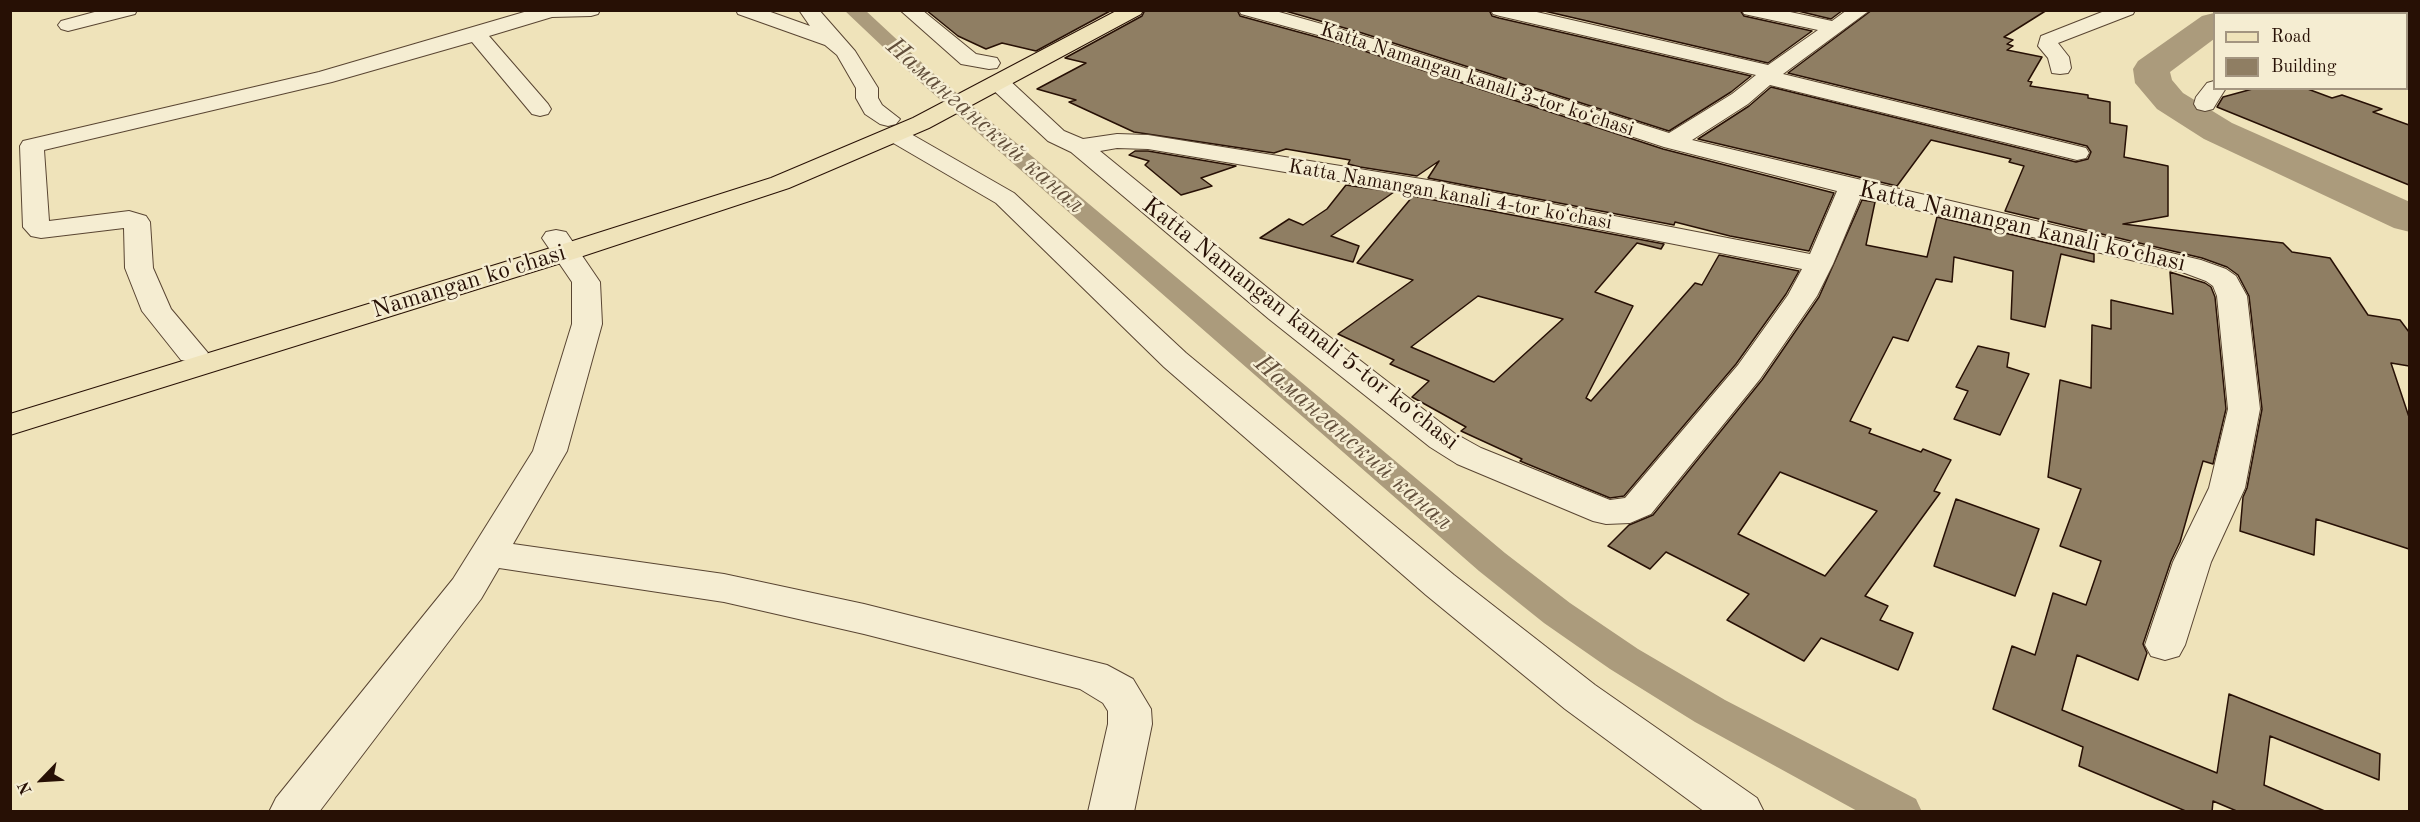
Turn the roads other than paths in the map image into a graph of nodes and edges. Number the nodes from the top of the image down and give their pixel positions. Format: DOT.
graph roads {
  1 [pos="128,10"];
  2 [pos="591,10"];
  3 [pos="745,10"];
  4 [pos="808,10"];
  5 [pos="909,10"];
  6 [pos="1095,10"];
  7 [pos="1134,10"];
  8 [pos="1248,10"];
  9 [pos="1500,10"];
  10 [pos="1751,10"];
  11 [pos="1861,10"];
  12 [pos="2126,10"];
  13 [pos="549,11"];
  14 [pos="68,25"];
  15 [pos="1835,28"];
  16 [pos="476,34"];
  17 [pos="832,40"];
  18 [pos="2060,68"];
  19 [pos="1769,75"];
  20 [pos="990,79"];
  21 [pos="540,109"];
  22 [pos="902,122"];
  23 [pos="1672,142"];
  24 [pos="1080,147"];
  25 [pos="21,148"];
  26 [pos="2077,153"];
  27 [pos="1852,187"];
  28 [pos="561,245"];
  29 [pos="1819,264"];
  30 [pos="192,353"];
  31 [pos="10,409"];
  32 [pos="10,425"];
  33 [pos="488,553"];
  34 [pos="2165,645"];
  35 [pos="292,812"];
  36 [pos="1111,812"];
  37 [pos="1741,812"];
  1 -- 14 [label="street"];
  2 -- 13 [label="street"];
  3 -- 17 [label="street"];
  4 -- 17 [label="street"];
  5 -- 20 [label="street"];
  6 -- 20 [label="main road"];
  7 -- 20 [label="main road"];
  8 -- 23 [label="street, Katta Namangan kanali 3-tor koʻchasi"];
  9 -- 19 [label="street"];
  10 -- 15 [label="street"];
  11 -- 15 [label="street"];
  12 -- 18 [label="street"];
  13 -- 16 [label="street"];
  15 -- 19 [label="street"];
  16 -- 21 [label="street"];
  16 -- 25 [label="street"];
  17 -- 22 [label="street"];
  19 -- 23 [label="street"];
  19 -- 26 [label="street"];
  20 -- 22 [label="main road"];
  20 -- 22 [label="main road"];
  20 -- 24 [label="street, Katta Namangan kanali 5-tor koʻchasi"];
  22 -- 28 [label="main road, Namangan ko'chasi"];
  22 -- 37 [label="street"];
  23 -- 27 [label="street, Katta Namangan kanali koʻchasi"];
  24 -- 29 [label="street, Katta Namangan kanali 4-tor koʻchasi"];
  24 -- 29 [label="street, Katta Namangan kanali 5-tor koʻchasi"];
  25 -- 30 [label="street"];
  27 -- 29 [label="street, Katta Namangan kanali 5-tor koʻchasi"];
  27 -- 34 [label="street, Katta Namangan kanali koʻchasi"];
  28 -- 30 [label="main road, Namangan ko'chasi"];
  28 -- 32 [label="main road, Namangan ko'chasi"];
  28 -- 33 [label="street"];
  30 -- 31 [label="main road, Namangan ko'chasi"];
  33 -- 35 [label="street"];
  33 -- 36 [label="street"];
}
